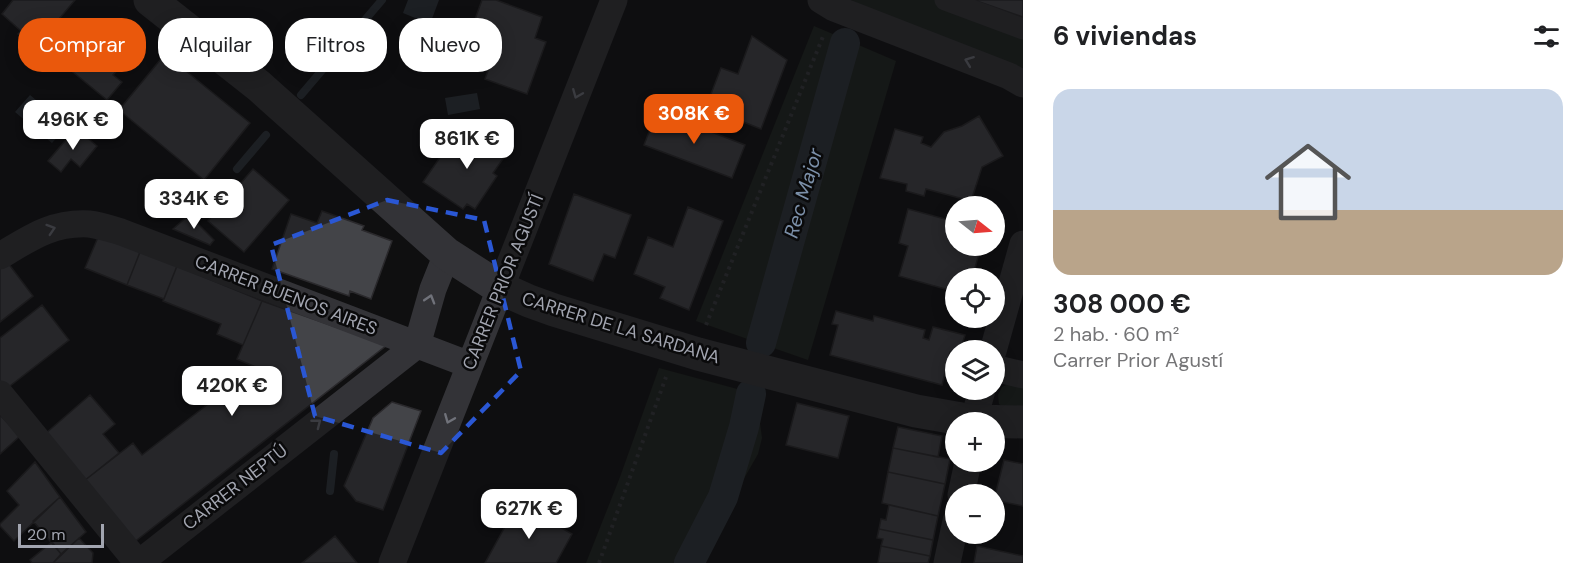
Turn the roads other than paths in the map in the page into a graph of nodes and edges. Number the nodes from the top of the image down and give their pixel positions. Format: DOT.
graph roads {
  1 [pos="150,0"];
  2 [pos="614,0"];
  3 [pos="945,0"];
  4 [pos="828,4"];
  5 [pos="1023,29"];
  6 [pos="1023,84"];
  7 [pos="1023,244"];
  8 [pos="447,254"];
  9 [pos="0,256"];
  10 [pos="500,288"];
  11 [pos="996,340"];
  12 [pos="417,345"];
  13 [pos="470,365"];
  14 [pos="1005,371"];
  15 [pos="1023,375"];
  16 [pos="0,393"];
  17 [pos="945,417"];
  18 [pos="1005,422"];
  19 [pos="1023,422"];
  20 [pos="951,544"];
  21 [pos="138,563"];
  22 [pos="392,563"];
  23 [pos="947,563"];
  1 -- 8 [label="street, CARRER DE LA SARDANA"];
  2 -- 10 [label="street, CARRER PRIOR AGUSTÍ, one-way"];
  3 -- 5 [label="street"];
  6 -- 4 [label="street, one-way"];
  7 -- 11 [label="street"];
  8 -- 10 [label="street, CARRER DE LA SARDANA"];
  12 -- 8 [label="street, one-way"];
  9 -- 12 [label="street, CARRER BUENOS AIRES, one-way"];
  10 -- 13 [label="street, CARRER PRIOR AGUSTÍ"];
  10 -- 17 [label="street, CARRER DE LA SARDANA"];
  12 -- 13 [label="street, CARRER BUENOS AIRES"];
  21 -- 12 [label="street, CARRER NEPTÚ, one-way"];
  13 -- 22 [label="street, CARRER PRIOR AGUSTÍ, one-way"];
  14 -- 15 [label="street"];
  16 -- 21 [label="street"];
  18 -- 19 [label="street, CARRER DE LA SARDANA"];
  20 -- 23 [label="street"];
}
